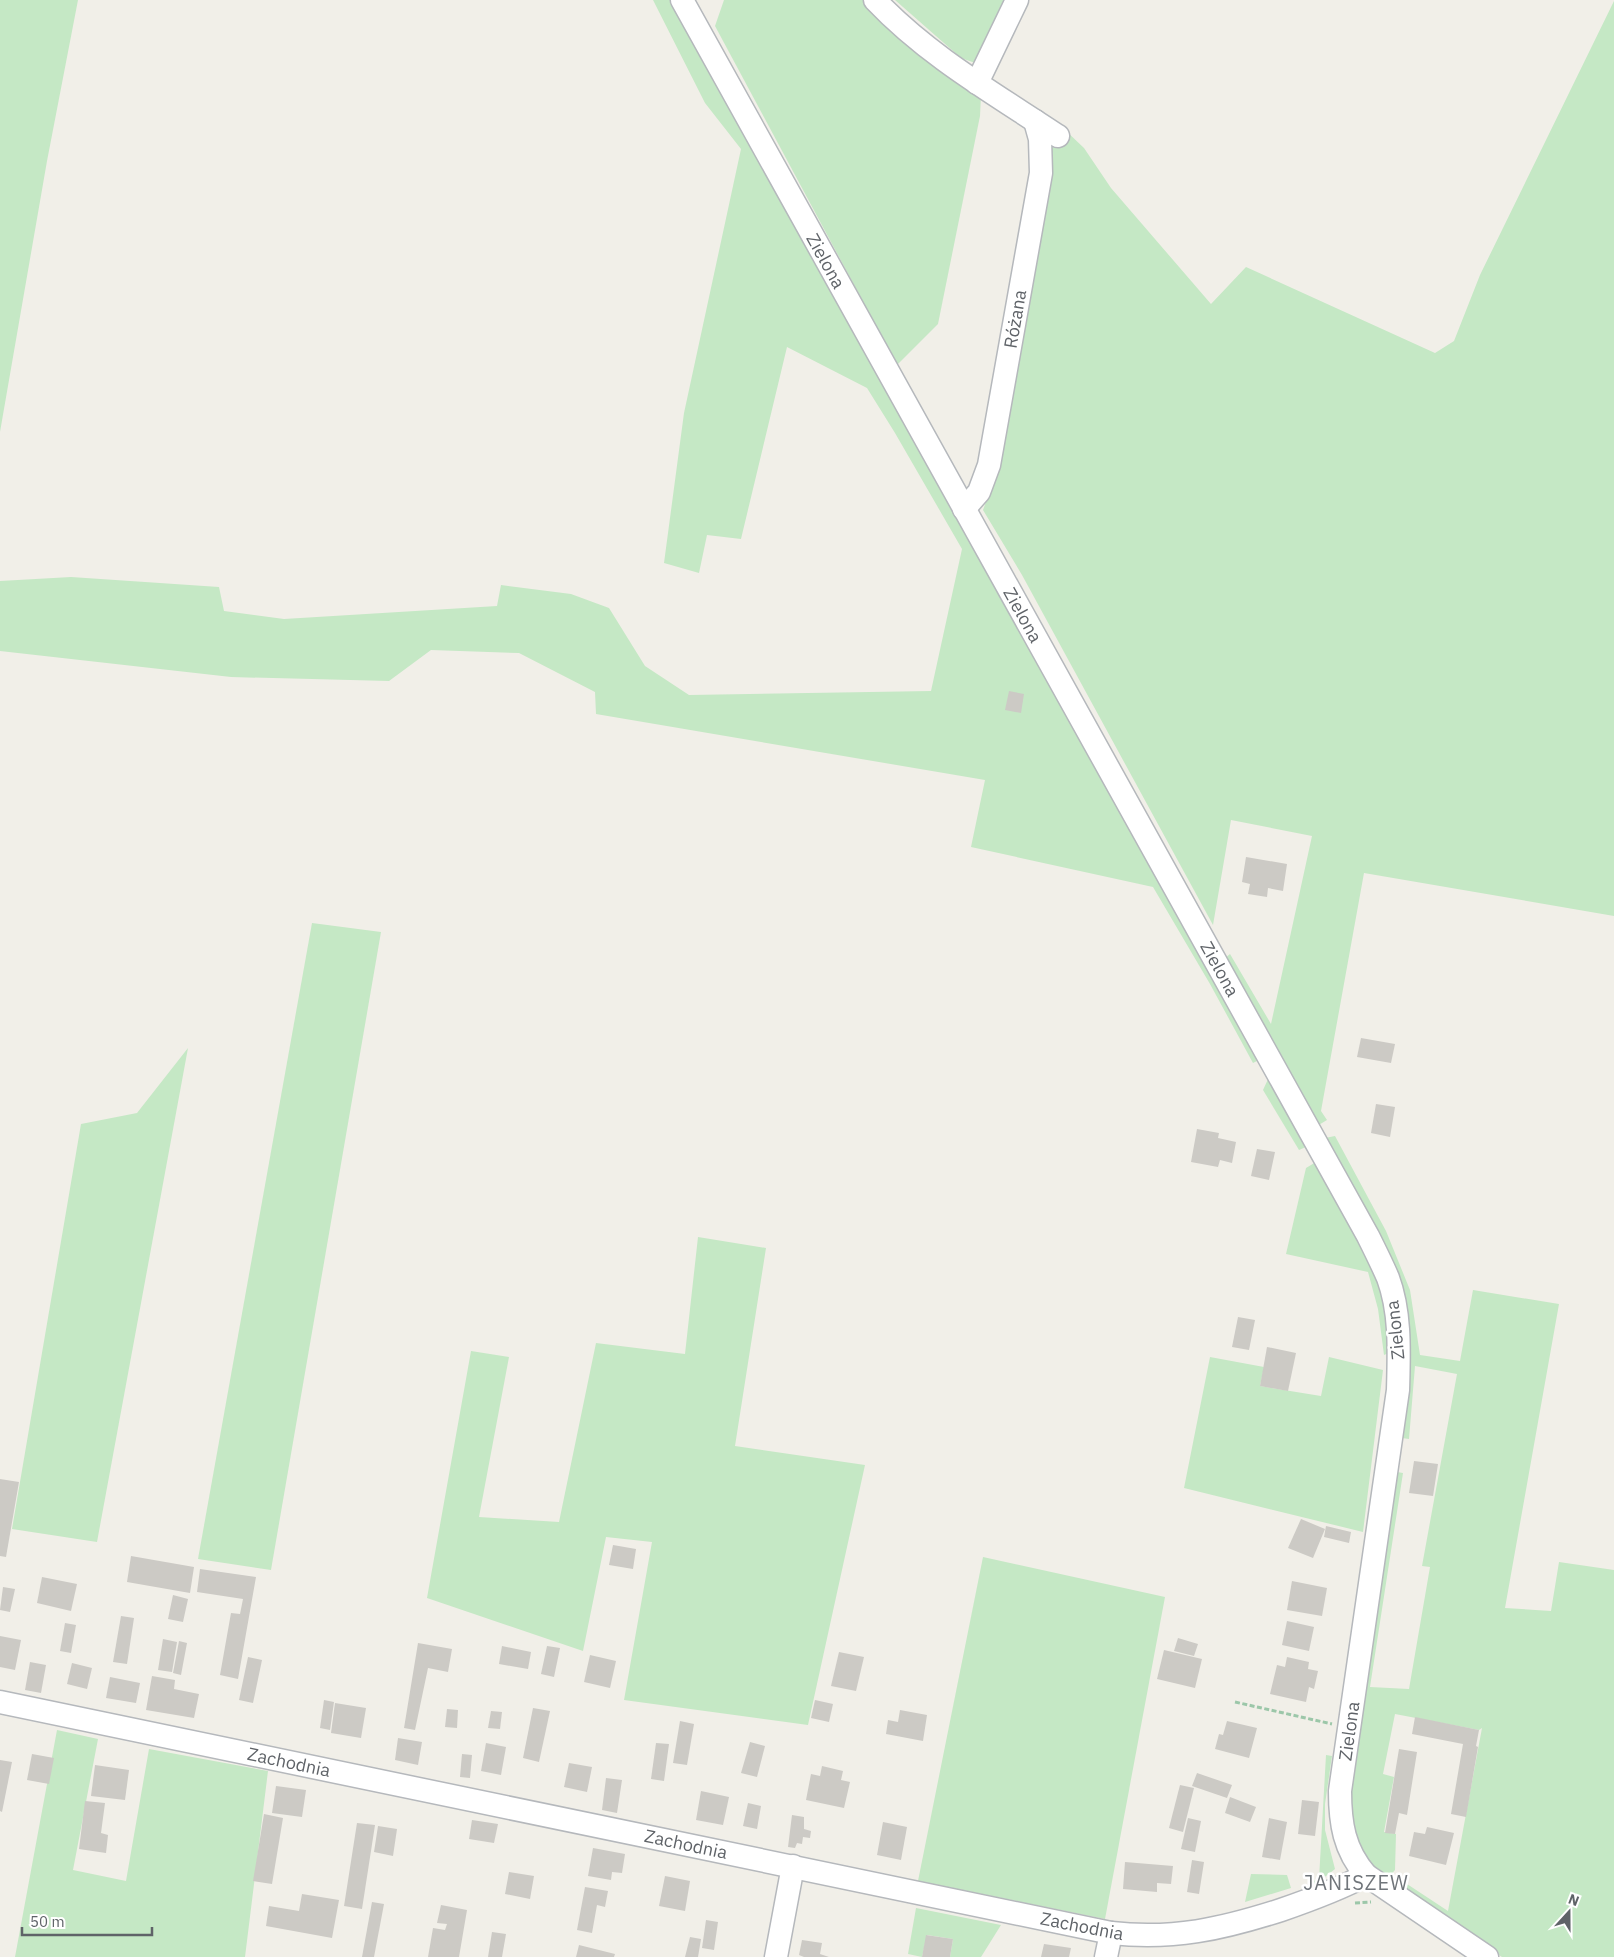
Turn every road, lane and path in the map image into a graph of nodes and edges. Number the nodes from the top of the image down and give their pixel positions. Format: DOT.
graph roads {
  1 [pos="682,0"];
  2 [pos="875,0"];
  3 [pos="1016,0"];
  4 [pos="977,83"];
  5 [pos="1035,121"];
  6 [pos="1058,136"];
  7 [pos="964,509"];
  8 [pos="0,1702"];
  9 [pos="1235,1702"];
  10 [pos="1350,1728"];
  11 [pos="793,1866"];
  12 [pos="1366,1875"];
  13 [pos="1111,1933"];
  14 [pos="776,1957"];
  15 [pos="1106,1957"];
  16 [pos="1488,1957"];
  1 -- 7 [label="street, Zielona"];
  2 -- 4 [label="street"];
  3 -- 4 [label="street"];
  4 -- 5 [label="street"];
  5 -- 6 [label="street"];
  5 -- 7 [label="street, Różana"];
  7 -- 10 [label="street, Zielona"];
  8 -- 11 [label="street, Zachodnia"];
  9 -- 10 [label="path"];
  10 -- 12 [label="street, Zielona"];
  11 -- 13 [label="street, Zachodnia"];
  11 -- 14 [label="street"];
  12 -- 13 [label="street, Zachodnia"];
  12 -- 16 [label="street, Zielona"];
  13 -- 15 [label="street"];
}
